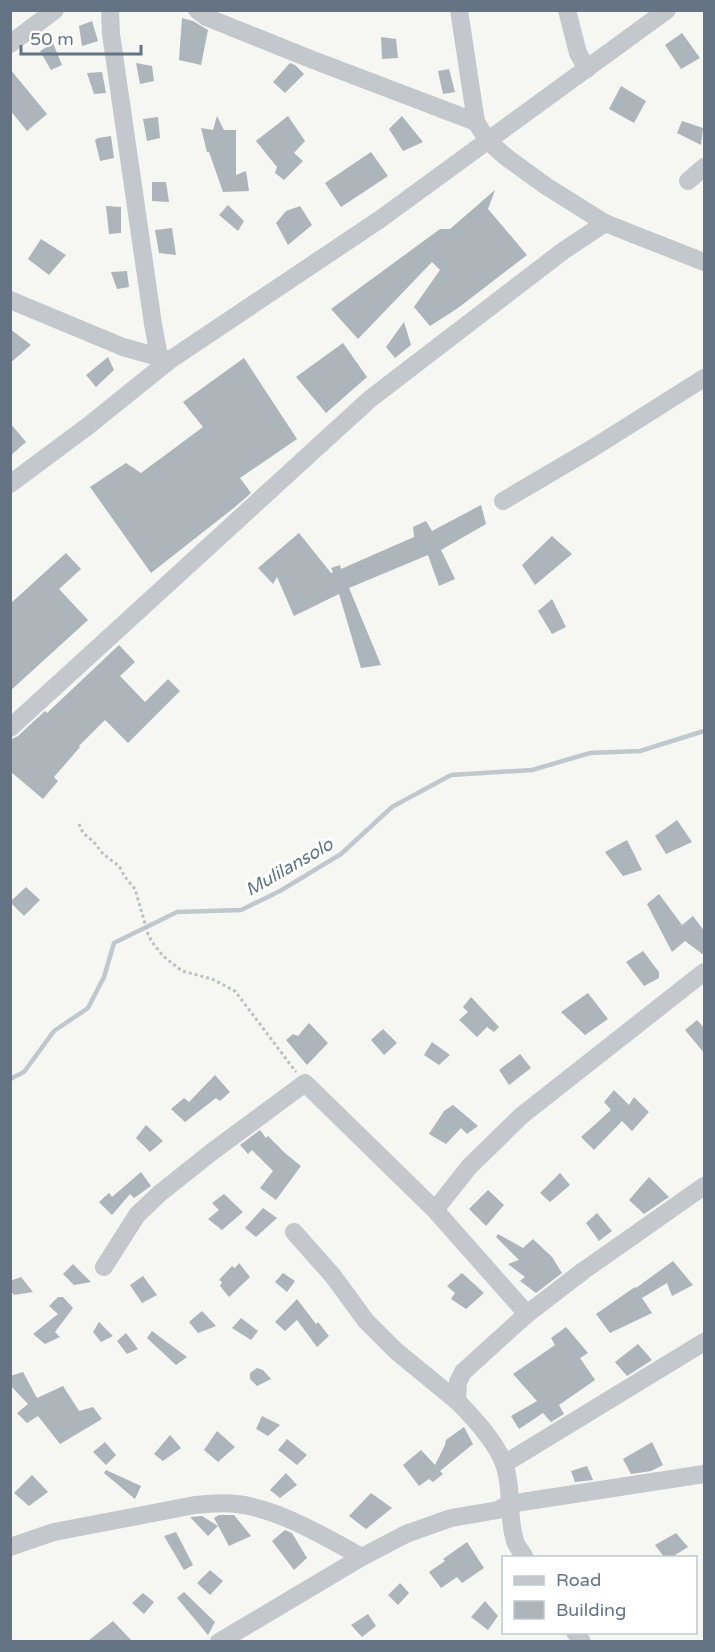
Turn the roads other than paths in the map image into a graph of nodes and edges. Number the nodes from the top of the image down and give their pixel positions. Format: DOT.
graph roads {
  1 [pos="55,10"];
  2 [pos="110,10"];
  3 [pos="197,10"];
  4 [pos="459,10"];
  5 [pos="567,10"];
  6 [pos="667,10"];
  7 [pos="10,44"];
  8 [pos="587,69"];
  9 [pos="476,122"];
  10 [pos="488,141"];
  11 [pos="705,167"];
  12 [pos="688,180"];
  13 [pos="605,223"];
  14 [pos="705,262"];
  15 [pos="10,300"];
  16 [pos="165,359"];
  17 [pos="705,378"];
  18 [pos="10,484"];
  19 [pos="503,501"];
  20 [pos="10,728"];
  21 [pos="705,972"];
  22 [pos="705,1186"];
  23 [pos="435,1210"];
  24 [pos="294,1232"];
  25 [pos="104,1267"];
  26 [pos="527,1314"];
  27 [pos="705,1342"];
  28 [pos="456,1401"];
  29 [pos="504,1464"];
  30 [pos="702,1480"];
  31 [pos="509,1504"];
  32 [pos="10,1547"];
  33 [pos="524,1556"];
  34 [pos="363,1557"];
  35 [pos="219,1641"];
  1 -- 7 [label="street"];
  2 -- 16 [label="street"];
  3 -- 9 [label="street"];
  4 -- 9 [label="street"];
  5 -- 8 [label="street"];
  6 -- 8 [label="street"];
  8 -- 10 [label="street"];
  9 -- 10 [label="street"];
  10 -- 13 [label="street"];
  10 -- 16 [label="street"];
  11 -- 12 [label="street"];
  13 -- 14 [label="street"];
  13 -- 20 [label="street"];
  15 -- 16 [label="street"];
  16 -- 18 [label="street"];
  17 -- 19 [label="street"];
  21 -- 23 [label="street"];
  22 -- 26 [label="street"];
  23 -- 25 [label="street"];
  23 -- 26 [label="street"];
  24 -- 28 [label="street"];
  26 -- 28 [label="street"];
  27 -- 29 [label="street"];
  28 -- 29 [label="street"];
  29 -- 31 [label="street"];
  30 -- 31 [label="street"];
  31 -- 33 [label="street"];
  31 -- 34 [label="street"];
  32 -- 34 [label="street"];
  34 -- 35 [label="street"];
}
